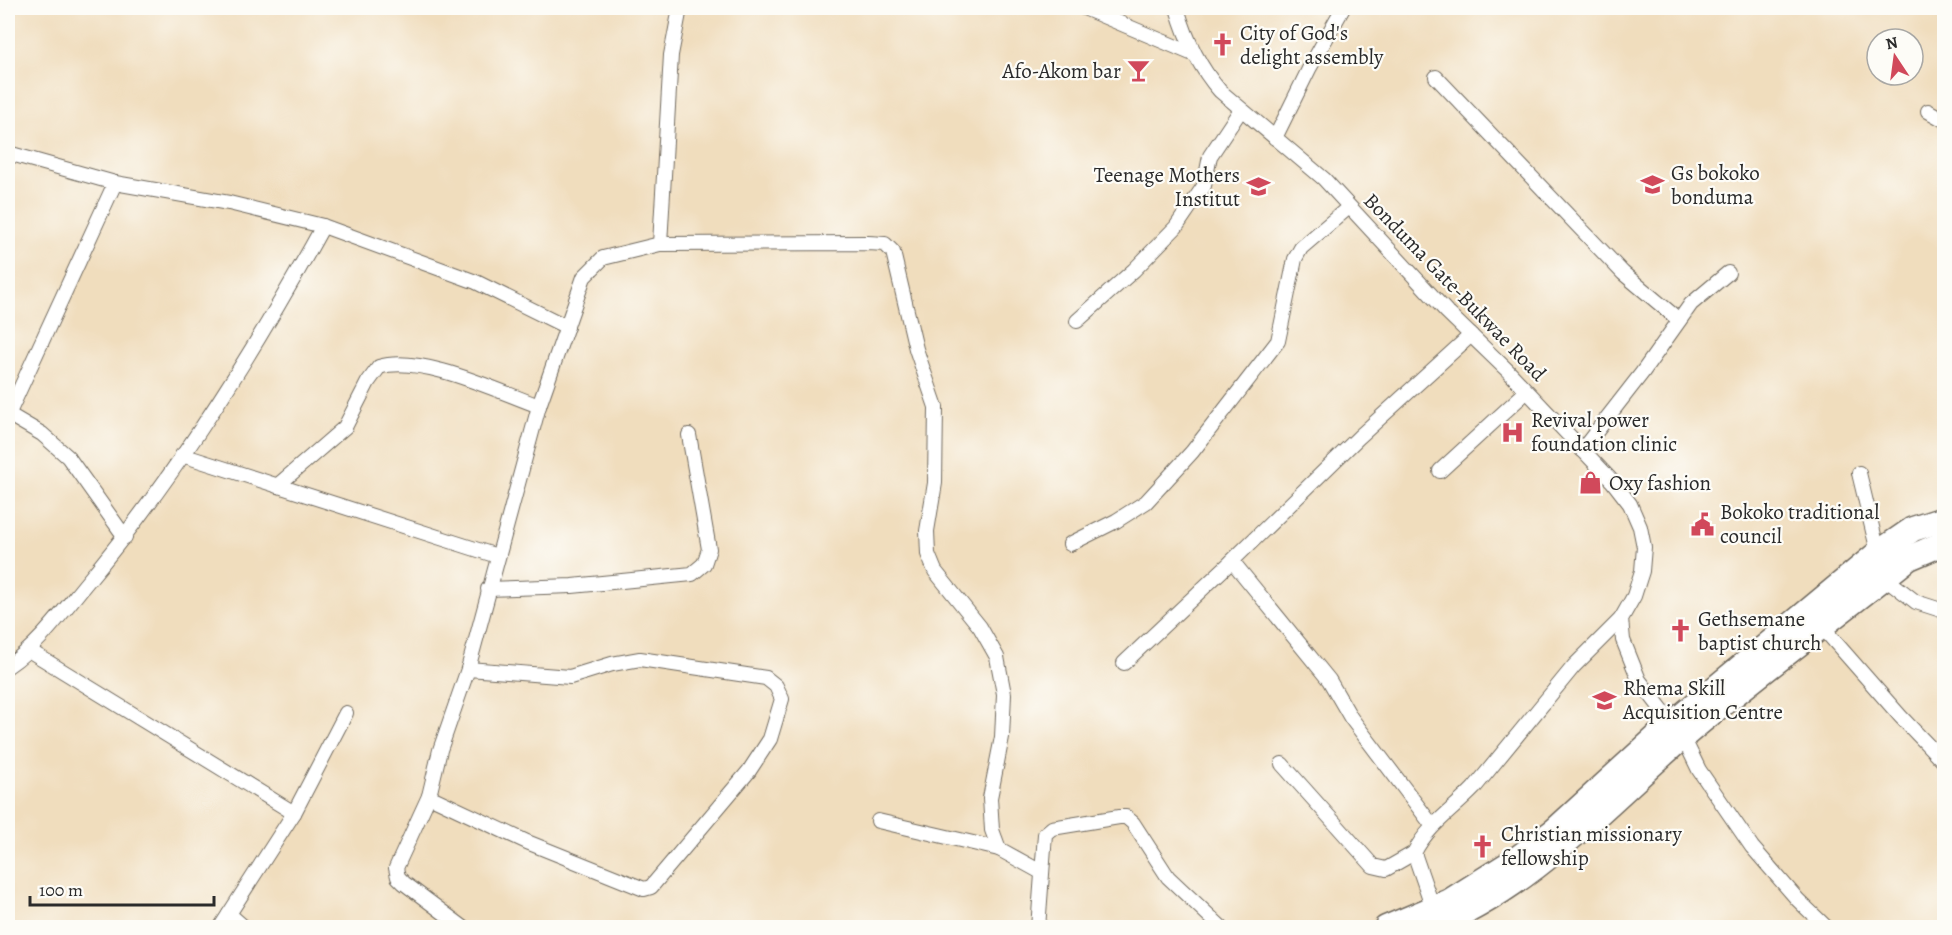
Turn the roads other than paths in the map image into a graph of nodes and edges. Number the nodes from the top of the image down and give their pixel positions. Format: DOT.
graph roads {
  1 [pos="680,8"];
  2 [pos="1084,8"];
  3 [pos="1177,8"];
  4 [pos="1343,8"];
  5 [pos="1193,54"];
  6 [pos="1436,77"];
  7 [pos="1240,111"];
  8 [pos="1928,111"];
  9 [pos="1944,120"];
  10 [pos="1275,138"];
  11 [pos="8,153"];
  12 [pos="115,183"];
  13 [pos="1349,207"];
  14 [pos="323,226"];
  15 [pos="660,244"];
  16 [pos="1728,273"];
  17 [pos="1679,320"];
  18 [pos="1077,321"];
  19 [pos="567,327"];
  20 [pos="1471,335"];
  21 [pos="1526,392"];
  22 [pos="539,406"];
  23 [pos="8,415"];
  24 [pos="689,435"];
  25 [pos="1582,450"];
  26 [pos="182,455"];
  27 [pos="1440,471"];
  28 [pos="1859,473"];
  29 [pos="277,486"];
  30 [pos="1944,519"];
  31 [pos="125,537"];
  32 [pos="1944,543"];
  33 [pos="1070,544"];
  34 [pos="1878,553"];
  35 [pos="497,556"];
  36 [pos="1232,561"];
  37 [pos="1884,578"];
  38 [pos="488,589"];
  39 [pos="1944,611"];
  40 [pos="1621,619"];
  41 [pos="1822,627"];
  42 [pos="30,651"];
  43 [pos="1124,663"];
  44 [pos="8,666"];
  45 [pos="468,669"];
  46 [pos="346,713"];
  47 [pos="1679,730"];
  48 [pos="1944,762"];
  49 [pos="1281,764"];
  50 [pos="429,796"];
  51 [pos="294,813"];
  52 [pos="878,821"];
  53 [pos="1432,825"];
  54 [pos="999,849"];
  55 [pos="1414,853"];
  56 [pos="1041,872"];
  57 [pos="230,914"];
  58 [pos="1443,921"];
  59 [pos="220,927"];
  60 [pos="245,927"];
  61 [pos="464,927"];
  62 [pos="1038,927"];
  63 [pos="1222,927"];
  64 [pos="1386,927"];
  65 [pos="1827,927"];
  1 -- 15 [label="street"];
  2 -- 5 [label="street"];
  3 -- 5 [label="street, Bonduma Gate-Bukwae Road"];
  4 -- 10 [label="street"];
  5 -- 7 [label="street, Bonduma Gate-Bukwae Road"];
  6 -- 17 [label="street"];
  7 -- 10 [label="street, Bonduma Gate-Bukwae Road"];
  7 -- 18 [label="street"];
  8 -- 9 [label="street"];
  10 -- 13 [label="street, Bonduma Gate-Bukwae Road"];
  11 -- 12 [label="street"];
  12 -- 14 [label="street"];
  12 -- 23 [label="street"];
  13 -- 20 [label="street, Bonduma Gate-Bukwae Road"];
  13 -- 33 [label="street"];
  14 -- 19 [label="street"];
  14 -- 26 [label="street"];
  15 -- 19 [label="street"];
  15 -- 54 [label="street"];
  16 -- 17 [label="street"];
  17 -- 25 [label="street"];
  19 -- 22 [label="street"];
  20 -- 21 [label="street, Bonduma Gate-Bukwae Road"];
  20 -- 36 [label="street"];
  21 -- 25 [label="street, Bonduma Gate-Bukwae Road"];
  21 -- 27 [label="street"];
  22 -- 29 [label="street"];
  22 -- 35 [label="street"];
  23 -- 31 [label="street"];
  24 -- 38 [label="street"];
  25 -- 40 [label="street, Bonduma Gate-Bukwae Road"];
  26 -- 29 [label="street"];
  26 -- 31 [label="street"];
  28 -- 34 [label="street"];
  29 -- 35 [label="street"];
  30 -- 34 [label="highway"];
  31 -- 42 [label="street"];
  32 -- 37 [label="highway"];
  34 -- 37 [label="street"];
  34 -- 47 [label="highway"];
  35 -- 38 [label="street"];
  36 -- 43 [label="street"];
  36 -- 53 [label="street"];
  37 -- 39 [label="street"];
  37 -- 41 [label="highway"];
  38 -- 45 [label="street"];
  40 -- 47 [label="street"];
  40 -- 53 [label="street, Bonduma Gate-Bukwae Road"];
  41 -- 47 [label="highway"];
  41 -- 48 [label="street"];
  42 -- 44 [label="street"];
  42 -- 51 [label="street"];
  45 -- 50 [label="street"];
  45 -- 50 [label="street"];
  46 -- 51 [label="street"];
  47 -- 58 [label="highway"];
  47 -- 65 [label="street"];
  49 -- 55 [label="street"];
  50 -- 61 [label="street"];
  51 -- 57 [label="street"];
  52 -- 54 [label="street"];
  53 -- 55 [label="street, Bonduma Gate-Bukwae Road"];
  54 -- 56 [label="street"];
  55 -- 58 [label="street"];
  56 -- 62 [label="street"];
  56 -- 63 [label="street"];
  57 -- 59 [label="street"];
  57 -- 60 [label="street"];
  58 -- 64 [label="highway"];
}
